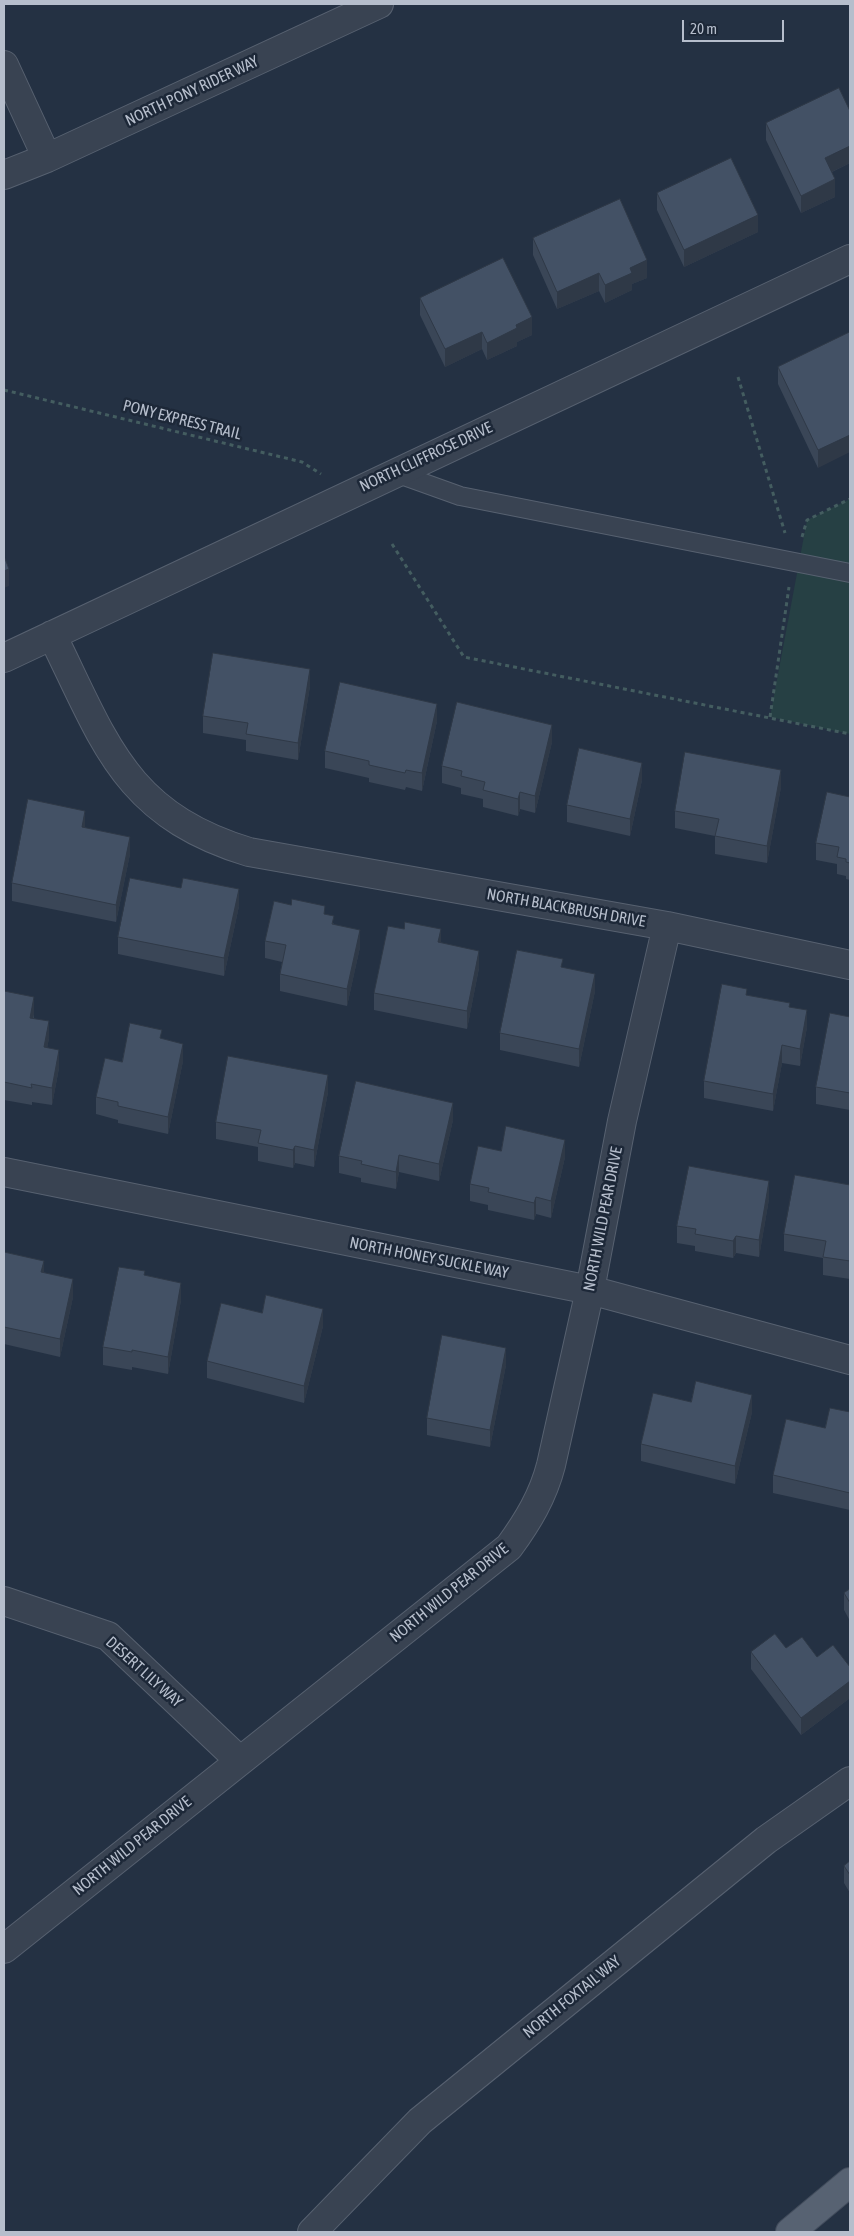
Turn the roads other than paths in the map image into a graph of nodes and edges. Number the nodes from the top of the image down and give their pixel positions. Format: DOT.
graph roads {
  1 [pos="379,4"];
  2 [pos="4,65"];
  3 [pos="48,158"];
  4 [pos="4,175"];
  5 [pos="850,259"];
  6 [pos="394,472"];
  7 [pos="850,573"];
  8 [pos="52,635"];
  9 [pos="4,658"];
  10 [pos="667,926"];
  11 [pos="850,965"];
  12 [pos="4,1172"];
  13 [pos="590,1290"];
  14 [pos="850,1360"];
  15 [pos="4,1601"];
  16 [pos="239,1760"];
  17 [pos="850,1782"];
  18 [pos="4,1949"];
  19 [pos="850,2182"];
  20 [pos="312,2232"];
  21 [pos="790,2232"];
  1 -- 3 [label="street, NORTH PONY RIDER WAY"];
  2 -- 3 [label="street"];
  3 -- 4 [label="street, NORTH PONY RIDER WAY"];
  5 -- 6 [label="street, NORTH CLIFFROSE DRIVE"];
  6 -- 7 [label="lane"];
  6 -- 8 [label="street, NORTH CLIFFROSE DRIVE"];
  8 -- 9 [label="street, NORTH CLIFFROSE DRIVE"];
  8 -- 10 [label="street, NORTH BLACKBRUSH DRIVE"];
  10 -- 11 [label="street, NORTH BLACKBRUSH DRIVE"];
  10 -- 13 [label="street, NORTH WILD PEAR DRIVE"];
  12 -- 13 [label="street, NORTH HONEY SUCKLE WAY"];
  13 -- 14 [label="street, NORTH HONEY SUCKLE WAY"];
  13 -- 16 [label="street, NORTH WILD PEAR DRIVE"];
  15 -- 16 [label="street, DESERT LILY WAY"];
  16 -- 18 [label="street, NORTH WILD PEAR DRIVE"];
  17 -- 20 [label="street, NORTH FOXTAIL WAY"];
  19 -- 21 [label="main road"];
}
